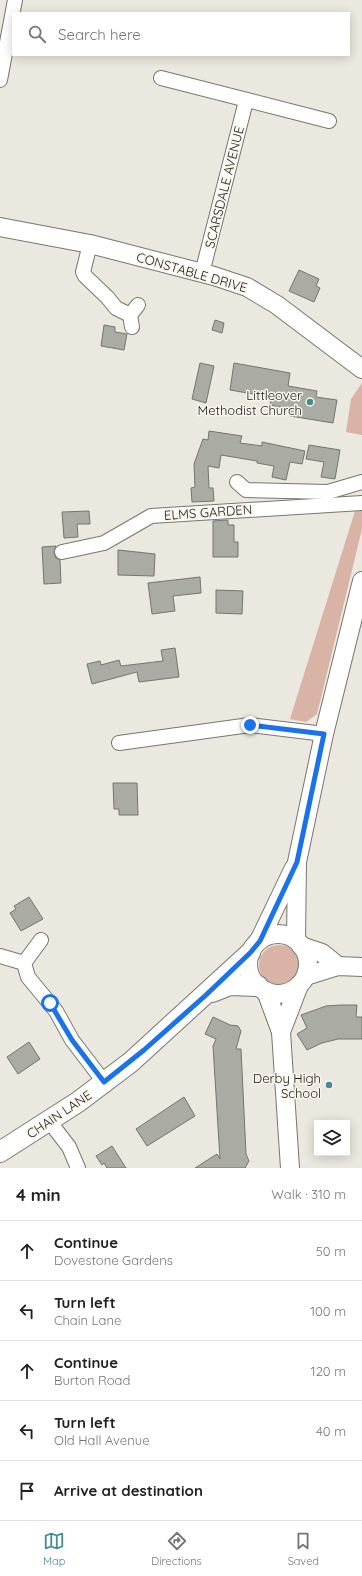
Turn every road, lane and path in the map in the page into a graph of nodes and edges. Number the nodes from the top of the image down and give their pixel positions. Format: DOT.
graph roads {
  1 [pos="15,0"];
  2 [pos="13,12"];
  3 [pos="12,16"];
  4 [pos="161,78"];
  5 [pos="0,80"];
  6 [pos="246,101"];
  7 [pos="329,121"];
  8 [pos="0,227"];
  9 [pos="90,244"];
  10 [pos="202,273"];
  11 [pos="134,316"];
  12 [pos="362,369"];
  13 [pos="237,482"];
  14 [pos="362,482"];
  15 [pos="362,503"];
  16 [pos="62,552"];
  17 [pos="362,581"];
  18 [pos="324,734"];
  19 [pos="119,743"];
  20 [pos="297,862"];
  21 [pos="41,940"];
  22 [pos="299,943"];
  23 [pos="255,947"];
  24 [pos="0,956"];
  25 [pos="24,963"];
  26 [pos="338,966"];
  27 [pos="362,967"];
  28 [pos="302,980"];
  29 [pos="262,988"];
  30 [pos="206,995"];
  31 [pos="281,1032"];
  32 [pos="104,1082"];
  33 [pos="49,1121"];
  34 [pos="0,1152"];
  35 [pos="78,1168"];
  36 [pos="290,1168"];
  1 -- 2 [label="street"];
  3 -- 5 [label="street"];
  4 -- 6 [label="street"];
  6 -- 7 [label="street"];
  6 -- 10 [label="street, SCARSDALE AVENUE"];
  8 -- 9 [label="street, CONSTABLE DRIVE"];
  9 -- 10 [label="street, CONSTABLE DRIVE"];
  9 -- 11 [label="street"];
  10 -- 12 [label="street, CONSTABLE DRIVE"];
  13 -- 14 [label="street"];
  15 -- 16 [label="street, ELMS GARDEN"];
  17 -- 18 [label="street"];
  18 -- 19 [label="street"];
  18 -- 20 [label="street"];
  20 -- 22 [label="street"];
  20 -- 23 [label="street"];
  21 -- 25 [label="street"];
  22 -- 23 [label="street"];
  22 -- 26 [label="street"];
  22 -- 28 [label="street"];
  23 -- 29 [label="street"];
  23 -- 30 [label="main road, CHAIN LANE"];
  24 -- 25 [label="street"];
  25 -- 32 [label="street"];
  26 -- 27 [label="street"];
  26 -- 28 [label="street"];
  28 -- 29 [label="street"];
  28 -- 31 [label="street"];
  29 -- 30 [label="main road, CHAIN LANE"];
  29 -- 31 [label="street"];
  30 -- 32 [label="main road, CHAIN LANE"];
  31 -- 36 [label="street"];
  32 -- 33 [label="main road, CHAIN LANE"];
  33 -- 34 [label="main road, CHAIN LANE"];
  33 -- 35 [label="street"];
}
